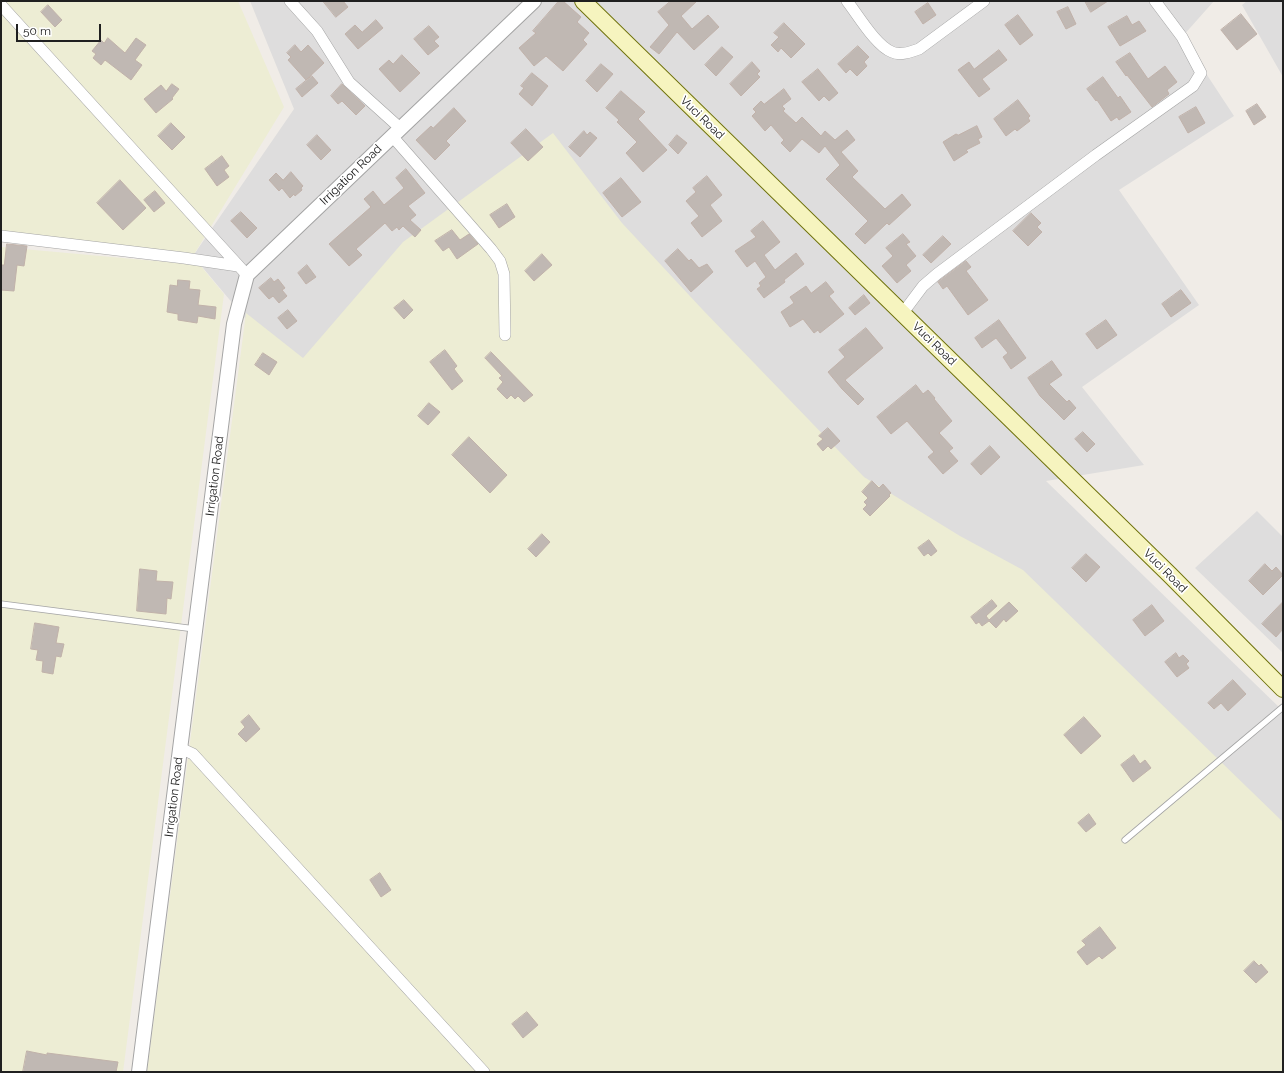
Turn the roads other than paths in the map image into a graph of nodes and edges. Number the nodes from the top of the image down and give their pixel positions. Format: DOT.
graph roads {
  1 [pos="290,1"];
  2 [pos="534,1"];
  3 [pos="583,1"];
  4 [pos="847,1"];
  5 [pos="984,1"];
  6 [pos="1155,1"];
  7 [pos="1,5"];
  8 [pos="396,132"];
  9 [pos="1,236"];
  10 [pos="242,270"];
  11 [pos="902,314"];
  12 [pos="505,335"];
  13 [pos="1,604"];
  14 [pos="195,629"];
  15 [pos="1283,689"];
  16 [pos="1283,707"];
  17 [pos="180,748"];
  18 [pos="1125,840"];
  19 [pos="139,1072"];
  20 [pos="484,1072"];
  1 -- 8 [label="street"];
  2 -- 8 [label="street, Irrigation Road"];
  3 -- 11 [label="main road, Vuci Road"];
  4 -- 5 [label="street"];
  6 -- 11 [label="street"];
  7 -- 10 [label="street"];
  8 -- 10 [label="street, Irrigation Road"];
  8 -- 12 [label="street"];
  9 -- 10 [label="street"];
  10 -- 14 [label="street, Irrigation Road"];
  11 -- 15 [label="main road, Vuci Road"];
  13 -- 14 [label="lane"];
  14 -- 17 [label="street, Irrigation Road"];
  16 -- 18 [label="lane"];
  17 -- 19 [label="street, Irrigation Road"];
  17 -- 20 [label="street"];
}
